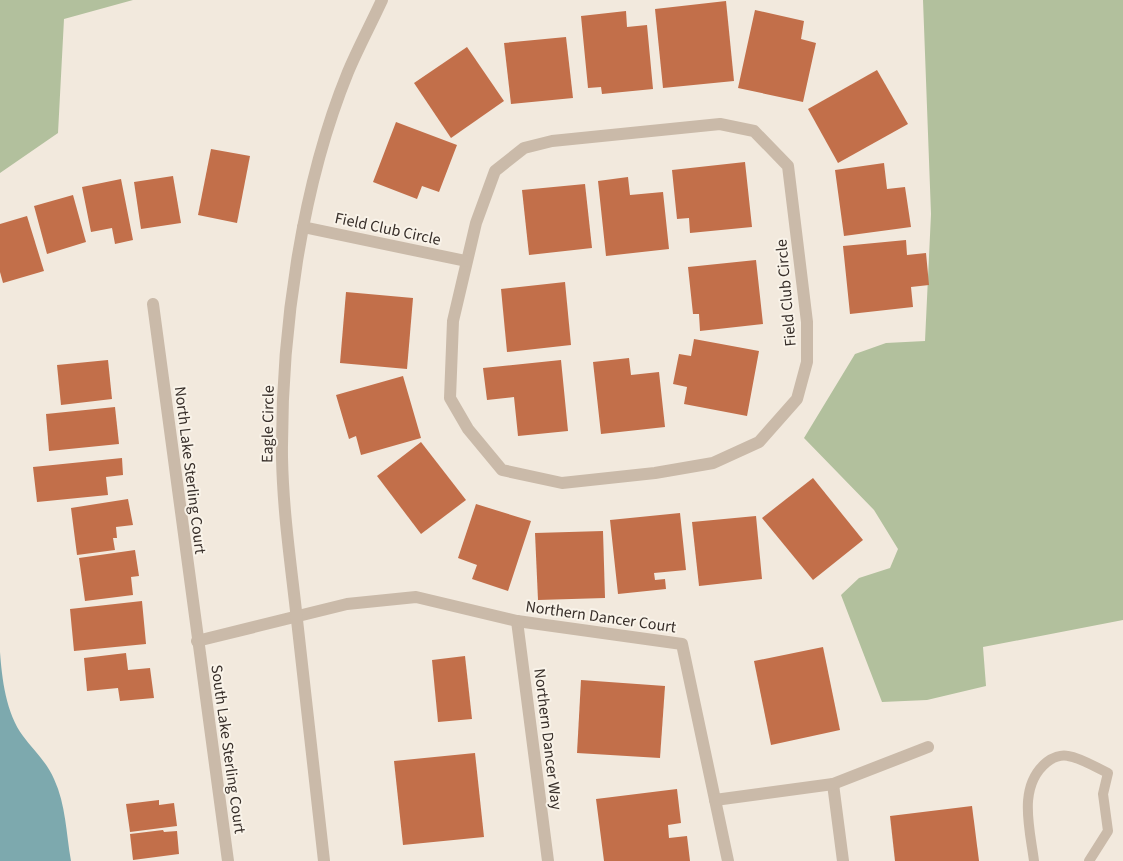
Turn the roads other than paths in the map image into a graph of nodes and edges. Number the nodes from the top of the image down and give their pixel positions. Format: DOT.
graph roads {
  1 [pos="382,0"];
  2 [pos="303,227"];
  3 [pos="466,261"];
  4 [pos="153,304"];
  5 [pos="297,616"];
  6 [pos="517,621"];
  7 [pos="197,641"];
  8 [pos="928,747"];
  9 [pos="833,784"];
  10 [pos="715,800"];
  11 [pos="228,861"];
  12 [pos="324,861"];
  13 [pos="548,861"];
  14 [pos="728,861"];
  15 [pos="843,861"];
  16 [pos="1034,861"];
  17 [pos="1089,861"];
  1 -- 2 [label="street, Eagle Circle"];
  2 -- 3 [label="street, Field Club Circle"];
  2 -- 5 [label="street, Eagle Circle"];
  3 -- 3 [label="street, Field Club Circle"];
  4 -- 7 [label="street, North Lake Sterling Court"];
  5 -- 6 [label="street, Northern Dancer Court"];
  5 -- 7 [label="street, Northern Dancer Court"];
  5 -- 12 [label="street, Eagle Circle"];
  6 -- 10 [label="street, Northern Dancer Court"];
  6 -- 13 [label="street, Northern Dancer Way"];
  7 -- 11 [label="street, South Lake Sterling Court"];
  8 -- 9 [label="street"];
  9 -- 10 [label="street"];
  9 -- 15 [label="street"];
  10 -- 14 [label="street, Northern Dancer Court"];
  16 -- 17 [label="lane"];
}
